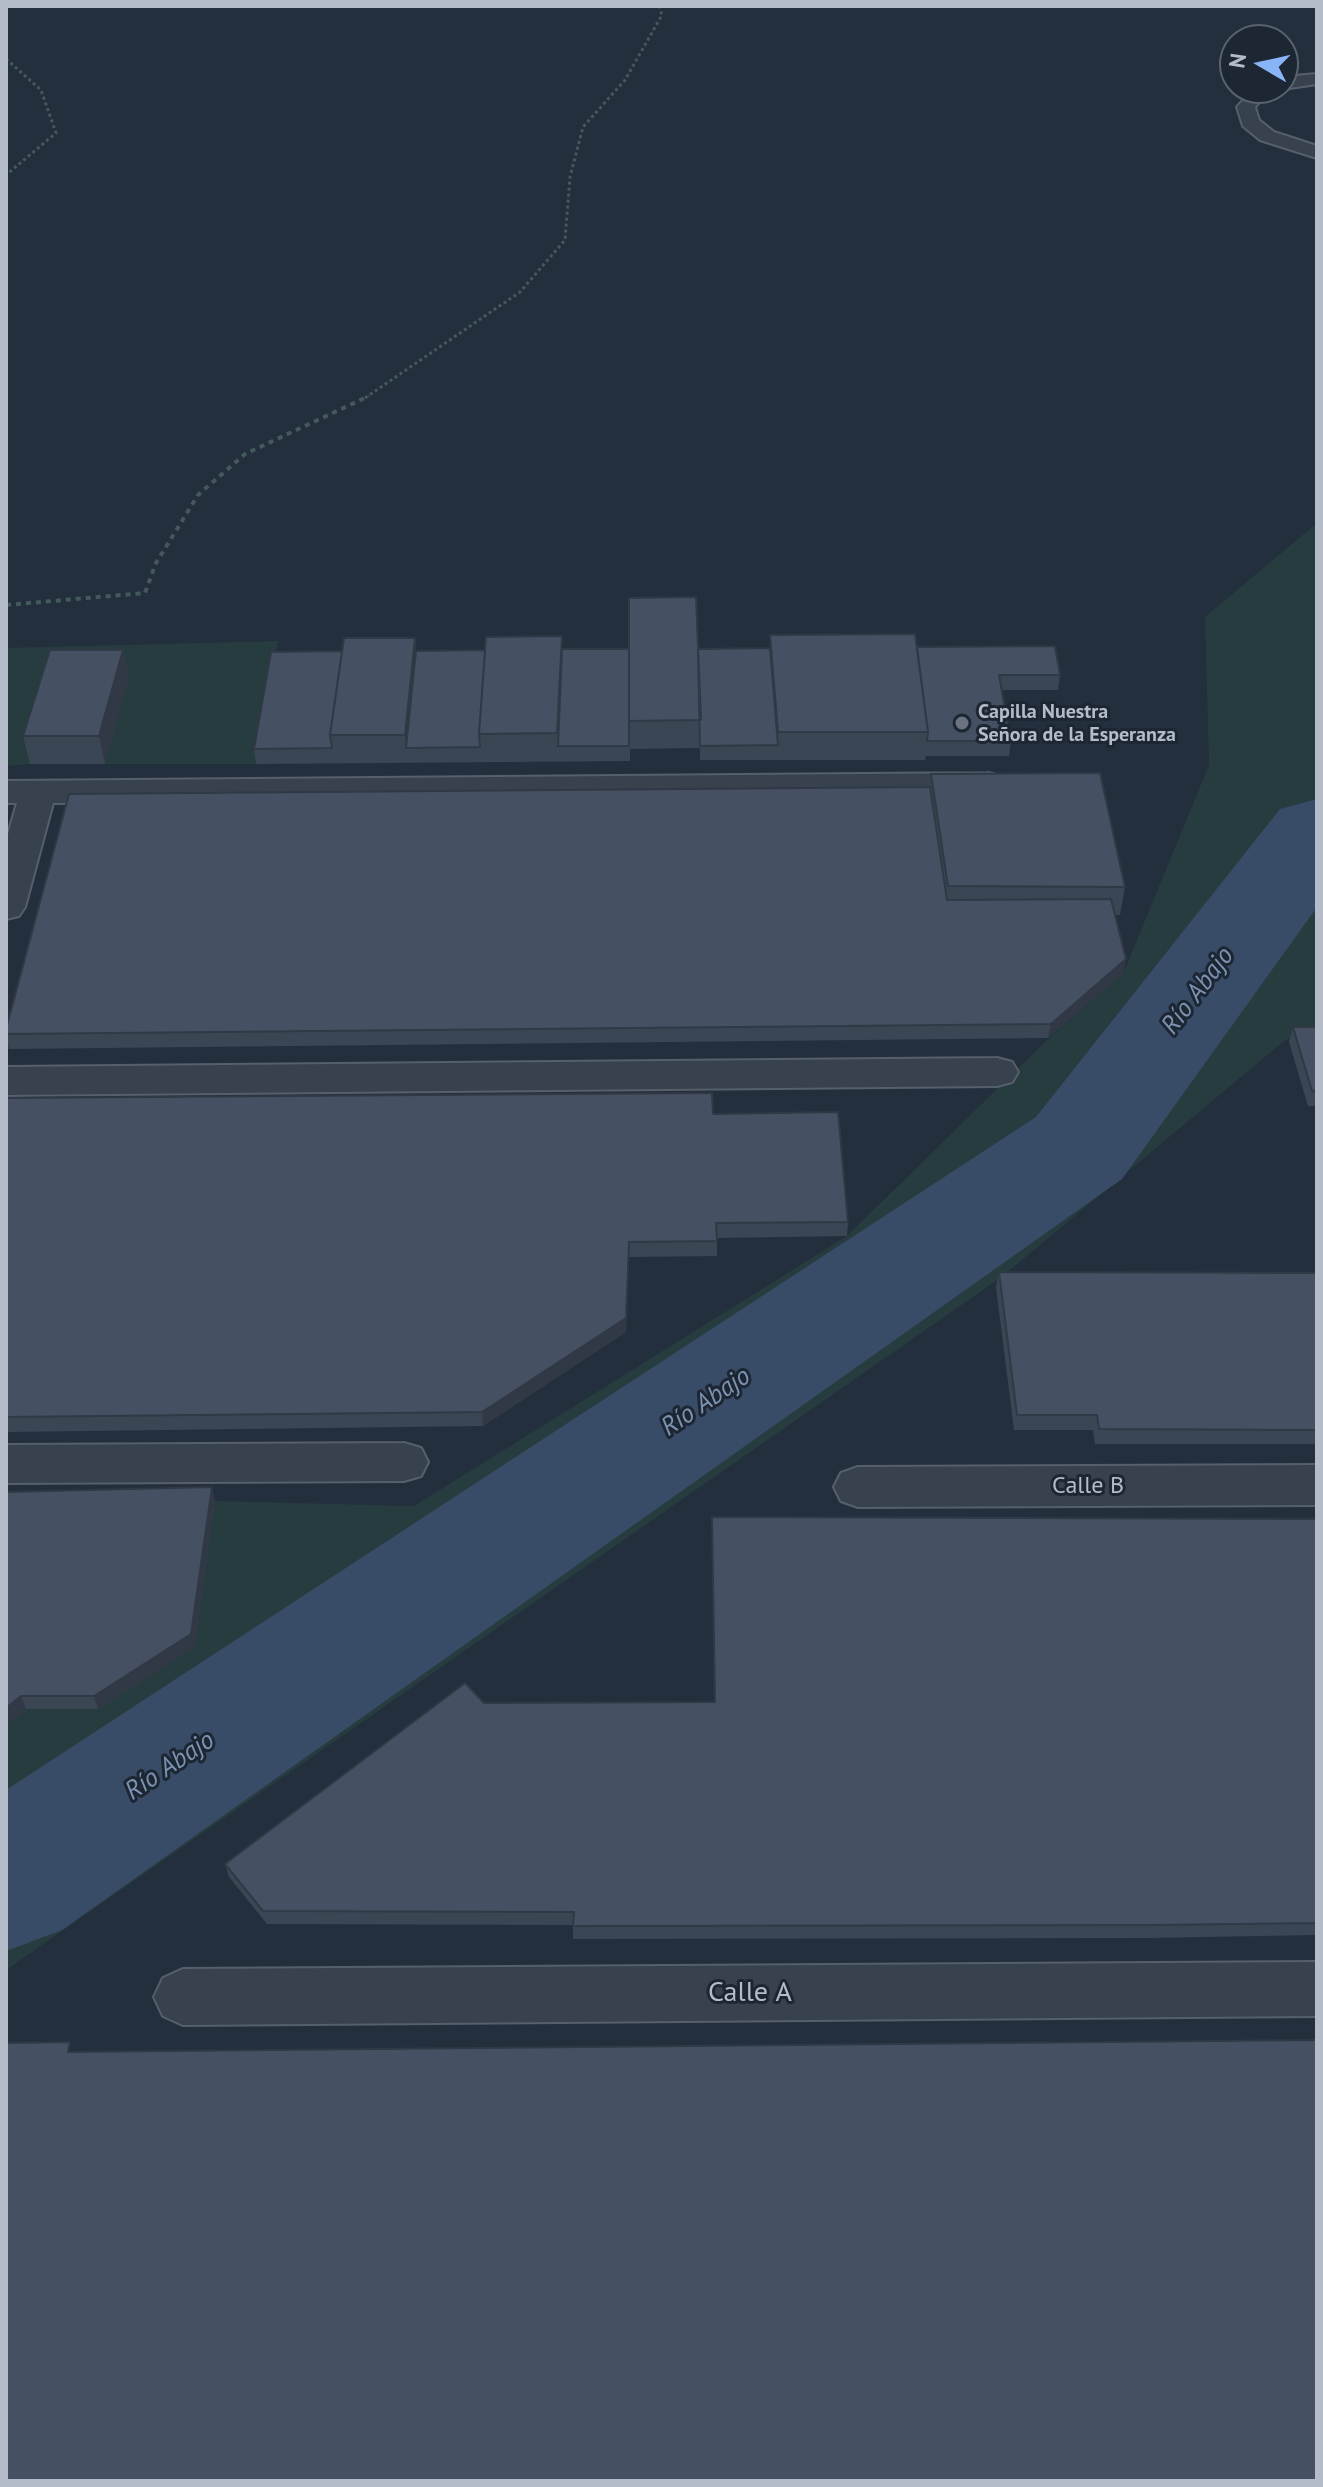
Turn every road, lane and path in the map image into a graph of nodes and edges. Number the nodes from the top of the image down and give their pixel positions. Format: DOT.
graph roads {
  1 [pos="659,6"];
  2 [pos="6,59"];
  3 [pos="1248,104"];
  4 [pos="1317,152"];
  5 [pos="6,175"];
  6 [pos="6,605"];
  7 [pos="1015,784"];
  8 [pos="22,792"];
  9 [pos="6,907"];
  10 [pos="997,1072"];
  11 [pos="6,1081"];
  12 [pos="404,1462"];
  13 [pos="6,1464"];
  14 [pos="1317,1485"];
  15 [pos="858,1487"];
  16 [pos="1317,1989"];
  17 [pos="183,1997"];
  1 -- 6 [label="path"];
  2 -- 5 [label="path"];
  3 -- 4 [label="lane"];
  7 -- 8 [label="street"];
  8 -- 9 [label="street"];
  10 -- 11 [label="street"];
  12 -- 13 [label="street"];
  14 -- 15 [label="street, Calle B"];
  16 -- 17 [label="street, Calle A"];
}
